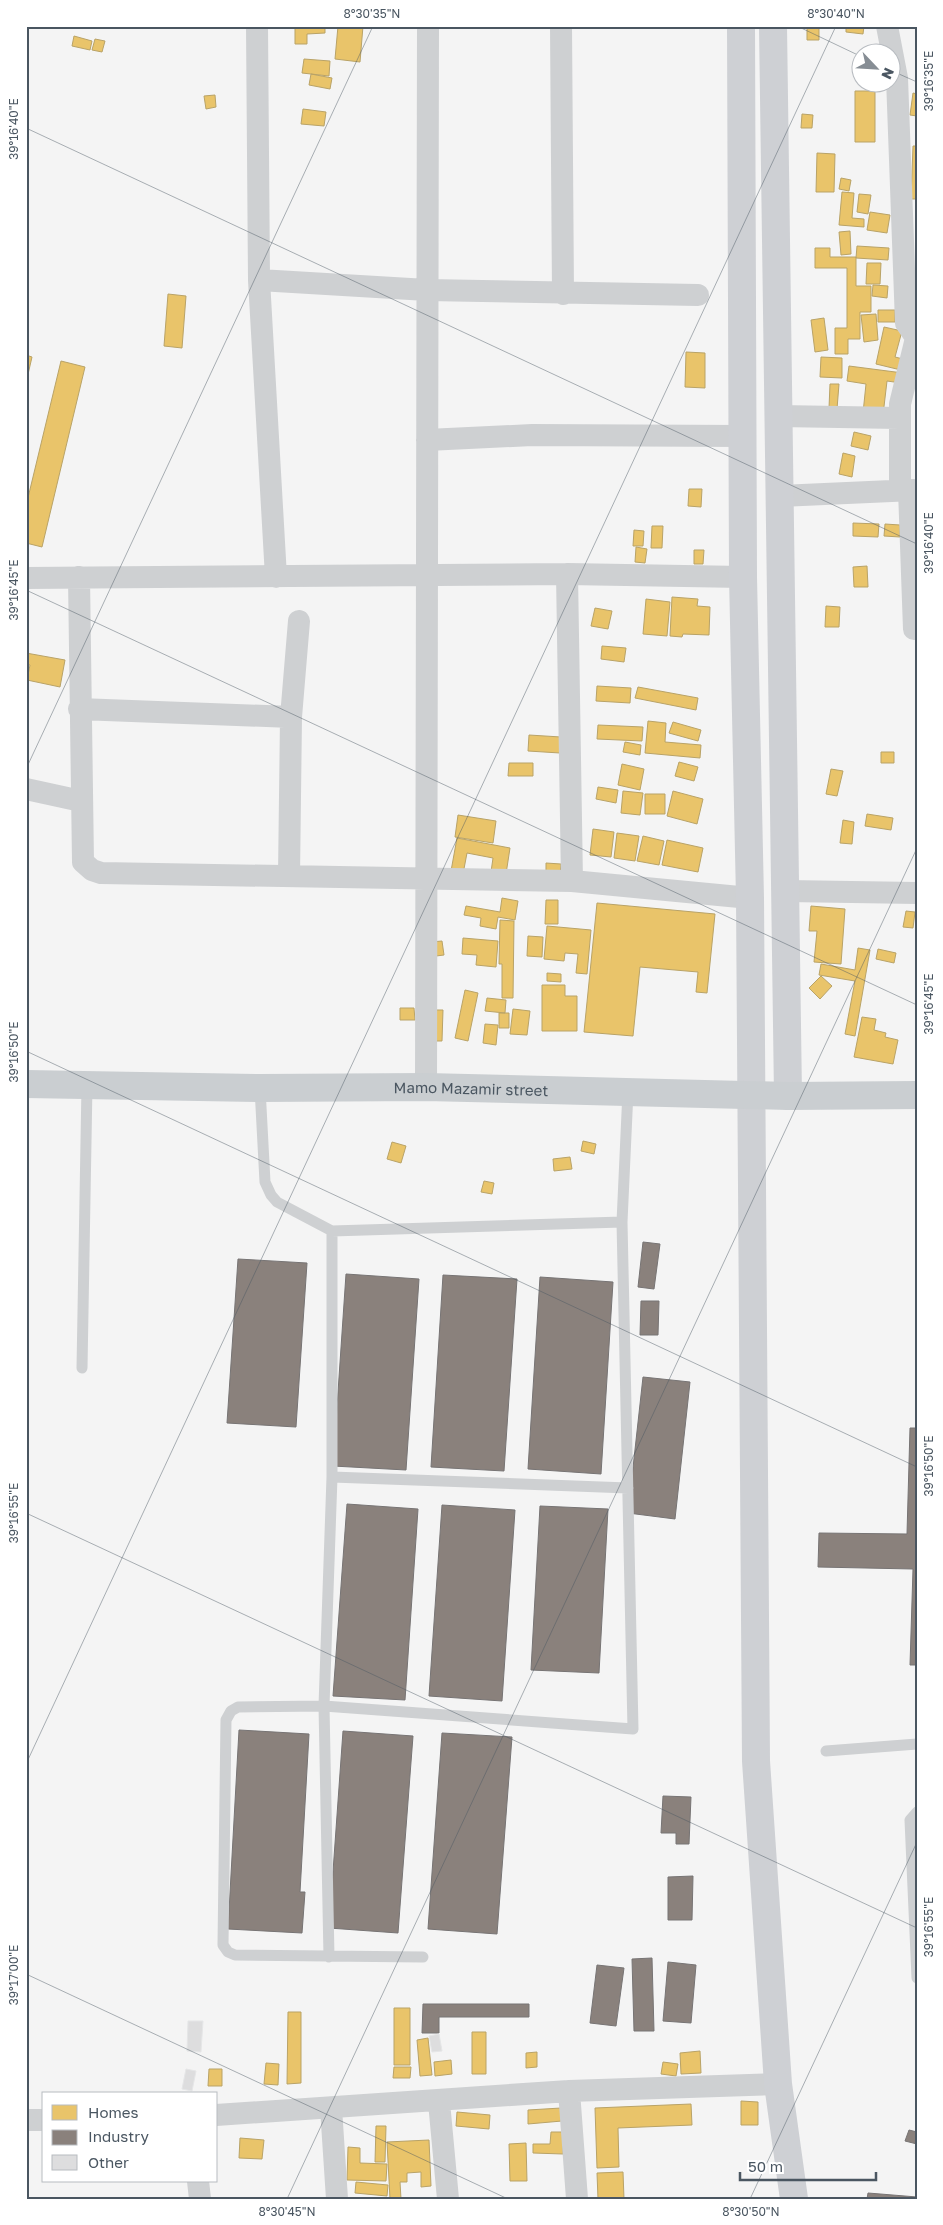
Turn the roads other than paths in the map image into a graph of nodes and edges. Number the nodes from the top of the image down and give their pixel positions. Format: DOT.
graph roads {
  1 [pos="257,26"];
  2 [pos="428,26"];
  3 [pos="561,26"];
  4 [pos="741,26"];
  5 [pos="773,26"];
  6 [pos="887,26"];
  7 [pos="907,78"];
  8 [pos="259,280"];
  9 [pos="427,290"];
  10 [pos="563,294"];
  11 [pos="698,295"];
  12 [pos="916,339"];
  13 [pos="779,416"];
  14 [pos="899,418"];
  15 [pos="743,436"];
  16 [pos="427,440"];
  17 [pos="909,490"];
  18 [pos="780,496"];
  19 [pos="426,574"];
  20 [pos="567,574"];
  21 [pos="79,577"];
  22 [pos="276,577"];
  23 [pos="26,578"];
  24 [pos="743,578"];
  25 [pos="299,621"];
  26 [pos="917,629"];
  27 [pos="79,709"];
  28 [pos="291,717"];
  29 [pos="26,789"];
  30 [pos="81,801"];
  31 [pos="289,876"];
  32 [pos="426,879"];
  33 [pos="572,882"];
  34 [pos="786,891"];
  35 [pos="917,893"];
  36 [pos="750,898"];
  37 [pos="26,1084"];
  38 [pos="87,1085"];
  39 [pos="426,1087"];
  40 [pos="260,1088"];
  41 [pos="628,1091"];
  42 [pos="750,1094"];
  43 [pos="917,1095"];
  44 [pos="788,1096"];
  45 [pos="622,1222"];
  46 [pos="332,1231"];
  47 [pos="82,1368"];
  48 [pos="332,1477"];
  49 [pos="628,1488"];
  50 [pos="324,1706"];
  51 [pos="917,1744"];
  52 [pos="826,1751"];
  53 [pos="917,1812"];
  54 [pos="422,1957"];
  55 [pos="329,1958"];
  56 [pos="917,1978"];
  57 [pos="778,2084"];
  58 [pos="569,2091"];
  59 [pos="439,2102"];
  60 [pos="331,2108"];
  61 [pos="218,2115"];
  62 [pos="26,2120"];
  63 [pos="42,2120"];
  64 [pos="198,2182"];
  65 [pos="200,2199"];
  66 [pos="337,2199"];
  67 [pos="448,2199"];
  68 [pos="577,2199"];
  69 [pos="794,2199"];
  1 -- 8 [label="street"];
  2 -- 9 [label="street"];
  3 -- 10 [label="street"];
  4 -- 15 [label="main road"];
  5 -- 13 [label="main road"];
  6 -- 7 [label="street"];
  7 -- 12 [label="street"];
  8 -- 9 [label="street"];
  8 -- 22 [label="street"];
  9 -- 10 [label="street"];
  9 -- 16 [label="street"];
  10 -- 11 [label="street"];
  12 -- 14 [label="street"];
  13 -- 14 [label="street"];
  13 -- 18 [label="main road"];
  14 -- 17 [label="street"];
  15 -- 16 [label="street"];
  15 -- 24 [label="main road"];
  16 -- 19 [label="street"];
  17 -- 18 [label="street"];
  17 -- 26 [label="street"];
  18 -- 34 [label="main road"];
  19 -- 20 [label="street"];
  19 -- 22 [label="street"];
  19 -- 32 [label="street"];
  20 -- 24 [label="street"];
  20 -- 33 [label="street"];
  21 -- 22 [label="street"];
  21 -- 23 [label="street"];
  21 -- 27 [label="street"];
  24 -- 36 [label="main road"];
  25 -- 28 [label="street"];
  27 -- 28 [label="street"];
  27 -- 30 [label="street"];
  28 -- 31 [label="street"];
  29 -- 30 [label="street"];
  30 -- 31 [label="street"];
  31 -- 32 [label="street"];
  32 -- 33 [label="street"];
  32 -- 39 [label="street"];
  33 -- 36 [label="street"];
  34 -- 35 [label="street"];
  34 -- 44 [label="main road"];
  36 -- 42 [label="main road"];
  37 -- 38 [label="main road, Mamo Mazamir street"];
  38 -- 40 [label="main road, Mamo Mazamir street"];
  38 -- 47 [label="lane"];
  39 -- 40 [label="main road, Mamo Mazamir street"];
  39 -- 41 [label="main road, Mamo Mazamir street"];
  40 -- 46 [label="lane"];
  41 -- 42 [label="main road, Mamo Mazamir street"];
  41 -- 45 [label="lane"];
  42 -- 44 [label="main road, Mamo Mazamir street"];
  42 -- 57 [label="main road"];
  43 -- 44 [label="main road, Mamo Mazamir street"];
  45 -- 46 [label="lane"];
  45 -- 49 [label="lane"];
  46 -- 48 [label="lane"];
  48 -- 49 [label="lane"];
  48 -- 50 [label="lane"];
  49 -- 50 [label="lane"];
  50 -- 55 [label="lane"];
  50 -- 55 [label="lane"];
  51 -- 52 [label="lane"];
  53 -- 56 [label="lane"];
  54 -- 55 [label="lane"];
  57 -- 58 [label="street"];
  57 -- 69 [label="main road"];
  58 -- 59 [label="street"];
  58 -- 68 [label="street"];
  59 -- 60 [label="street"];
  59 -- 67 [label="street"];
  60 -- 61 [label="street"];
  60 -- 66 [label="street"];
  62 -- 63 [label="street"];
  64 -- 65 [label="street"];
}
